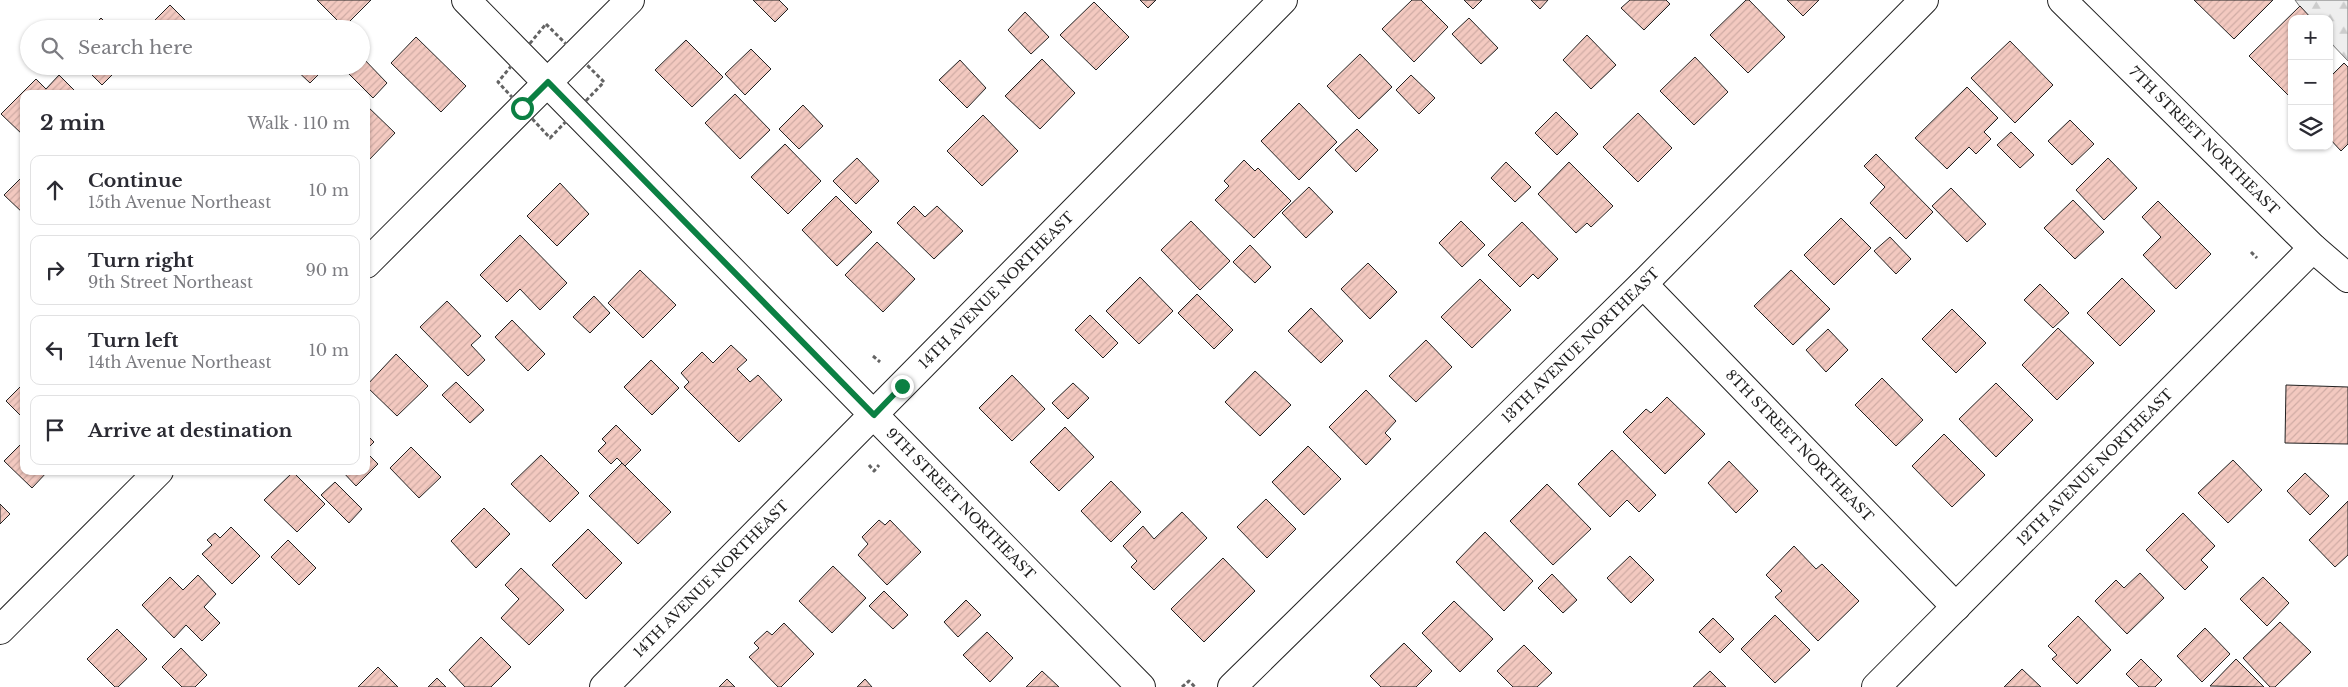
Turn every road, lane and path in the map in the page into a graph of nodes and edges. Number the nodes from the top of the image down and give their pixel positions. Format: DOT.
graph roads {
  1 [pos="466,0"];
  2 [pos="630,0"];
  3 [pos="1283,0"];
  4 [pos="1924,0"];
  5 [pos="2062,0"];
  6 [pos="548,82"];
  7 [pos="2313,248"];
  8 [pos="370,260"];
  9 [pos="2348,278"];
  10 [pos="1643,284"];
  11 [pos="874,415"];
  12 [pos="155,475"];
  13 [pos="1956,607"];
  14 [pos="0,630"];
  15 [pos="604,687"];
  16 [pos="1141,687"];
  17 [pos="1182,687"];
  18 [pos="1195,687"];
  19 [pos="1232,687"];
  20 [pos="1876,687"];
  1 -- 6 [label="street, 9TH STREET NORTHEAST"];
  2 -- 6 [label="street"];
  3 -- 11 [label="street, 14TH AVENUE NORTHEAST"];
  4 -- 10 [label="street, 13TH AVENUE NORTHEAST"];
  5 -- 7 [label="street, 7TH STREET NORTHEAST"];
  6 -- 8 [label="street"];
  6 -- 11 [label="street, 9TH STREET NORTHEAST"];
  7 -- 9 [label="street, 7TH STREET NORTHEAST"];
  7 -- 13 [label="street, 12TH AVENUE NORTHEAST"];
  10 -- 13 [label="street, 8TH STREET NORTHEAST"];
  10 -- 19 [label="street, 13TH AVENUE NORTHEAST"];
  11 -- 15 [label="street, 14TH AVENUE NORTHEAST"];
  11 -- 16 [label="street, 9TH STREET NORTHEAST"];
  12 -- 14 [label="street"];
  13 -- 20 [label="street, 12TH AVENUE NORTHEAST"];
  17 -- 18 [label="path"];
}
